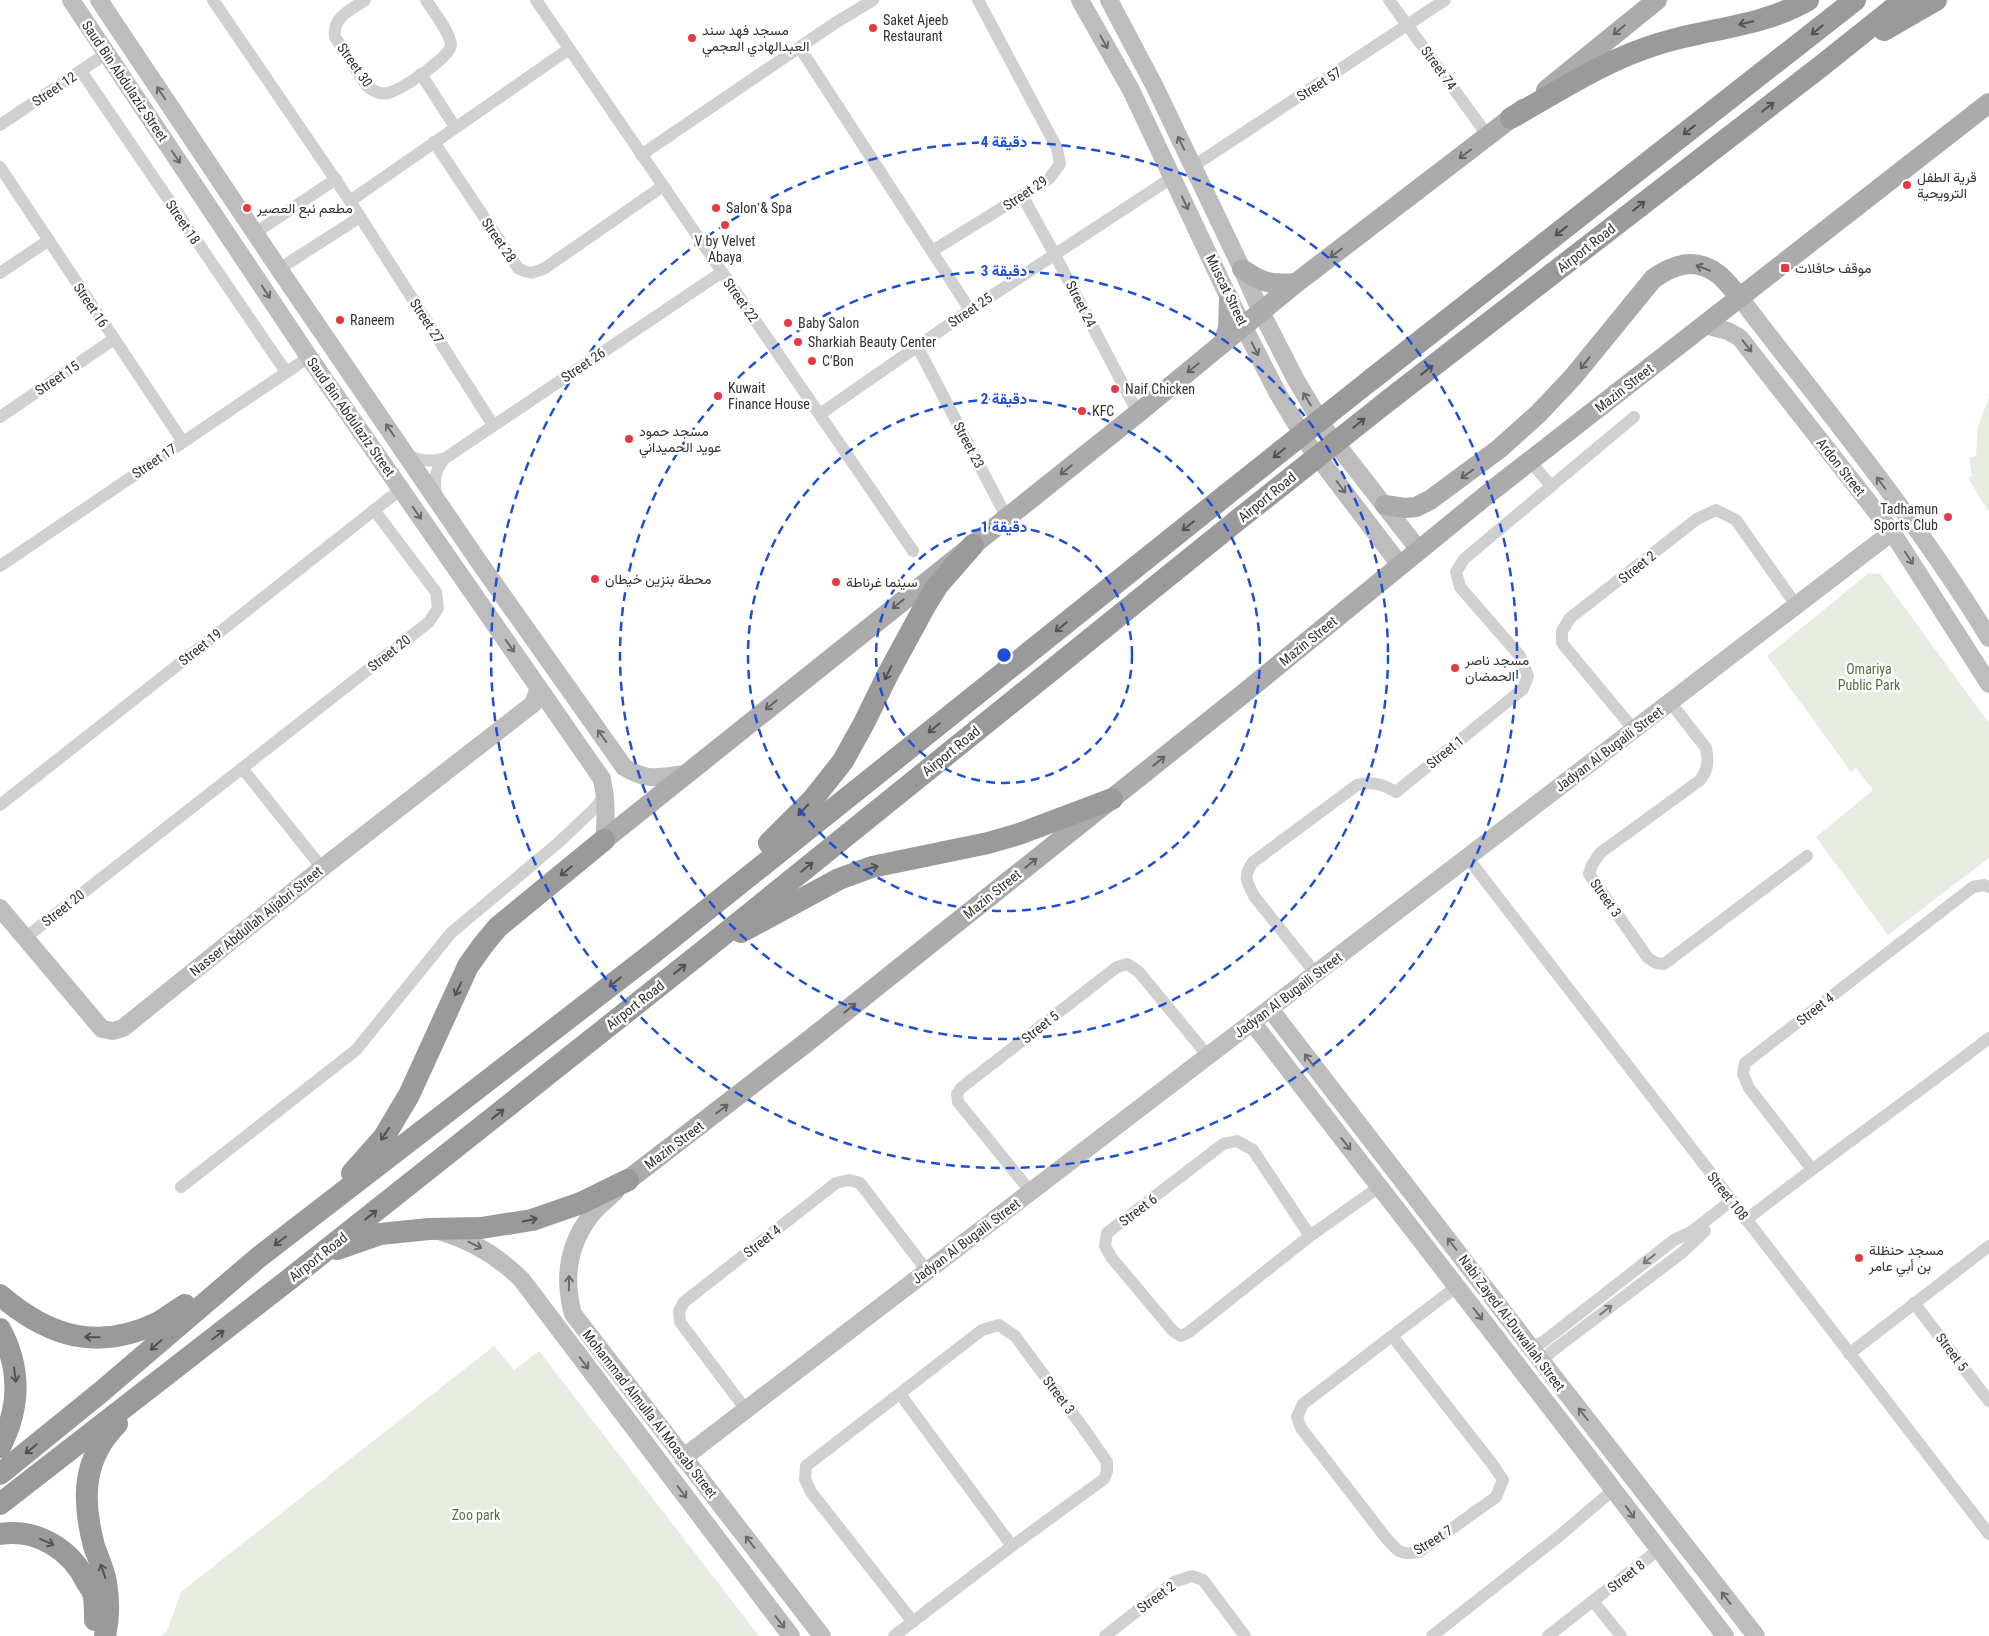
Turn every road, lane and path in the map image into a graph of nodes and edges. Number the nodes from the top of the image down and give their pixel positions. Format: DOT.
graph roads {
  1 [pos="70,0"];
  2 [pos="99,0"];
  3 [pos="213,0"];
  4 [pos="365,0"];
  5 [pos="426,0"];
  6 [pos="536,0"];
  7 [pos="873,0"];
  8 [pos="978,0"];
  9 [pos="1080,0"];
  10 [pos="1108,0"];
  11 [pos="1389,0"];
  12 [pos="1445,0"];
  13 [pos="1657,0"];
  14 [pos="1808,0"];
  15 [pos="1855,0"];
  16 [pos="1904,0"];
  17 [pos="1936,0"];
  18 [pos="1408,26"];
  19 [pos="800,48"];
  20 [pos="569,49"];
  21 [pos="107,53"];
  22 [pos="1820,67"];
  23 [pos="81,71"];
  24 [pos="421,74"];
  25 [pos="1154,85"];
  26 [pos="1131,90"];
  27 [pos="1989,103"];
  28 [pos="1167,114"];
  29 [pos="1511,118"];
  30 [pos="1146,122"];
  31 [pos="0,125"];
  32 [pos="456,127"];
  33 [pos="1488,136"];
  34 [pos="434,142"];
  35 [pos="641,155"];
  36 [pos="0,167"];
  37 [pos="1192,167"];
  38 [pos="1173,177"];
  39 [pos="336,180"];
  40 [pos="221,182"];
  41 [pos="663,186"];
  42 [pos="200,194"];
  43 [pos="1023,197"];
  44 [pos="350,201"];
  45 [pos="238,207"];
  46 [pos="214,215"];
  47 [pos="360,216"];
  48 [pos="255,233"];
  49 [pos="49,240"];
  50 [pos="932,251"];
  51 [pos="1056,255"];
  52 [pos="1242,268"];
  53 [pos="279,269"];
  54 [pos="722,272"];
  55 [pos="0,273"];
  56 [pos="1296,283"];
  57 [pos="1229,298"];
  58 [pos="1740,298"];
  59 [pos="970,310"];
  60 [pos="1261,312"];
  61 [pos="1243,325"];
  62 [pos="1705,325"];
  63 [pos="114,339"];
  64 [pos="1223,343"];
  65 [pos="917,346"];
  66 [pos="309,357"];
  67 [pos="286,372"];
  68 [pos="1138,413"];
  69 [pos="820,414"];
  70 [pos="0,417"];
  71 [pos="1634,417"];
  72 [pos="494,425"];
  73 [pos="1846,436"];
  74 [pos="183,442"];
  75 [pos="1829,452"];
  76 [pos="407,455"];
  77 [pos="444,459"];
  78 [pos="1533,459"];
  79 [pos="1554,483"];
  80 [pos="401,489"];
  81 [pos="436,498"];
  82 [pos="1385,506"];
  83 [pos="374,510"];
  84 [pos="1007,518"];
  85 [pos="1892,532"];
  86 [pos="973,545"];
  87 [pos="1420,550"];
  88 [pos="913,551"];
  89 [pos="479,562"];
  90 [pos="1400,565"];
  91 [pos="0,566"];
  92 [pos="461,576"];
  93 [pos="497,587"];
  94 [pos="477,598"];
  95 [pos="1796,605"];
  96 [pos="1972,610"];
  97 [pos="1951,622"];
  98 [pos="1989,638"];
  99 [pos="1989,684"];
  100 [pos="540,699"];
  101 [pos="1670,702"];
  102 [pos="1634,730"];
  103 [pos="624,766"];
  104 [pos="242,768"];
  105 [pos="685,774"];
  106 [pos="604,787"];
  107 [pos="1112,799"];
  108 [pos="0,805"];
  109 [pos="604,840"];
  110 [pos="1806,856"];
  111 [pos="1467,857"];
  112 [pos="322,868"];
  113 [pos="1989,887"];
  114 [pos="0,908"];
  115 [pos="25,938"];
  116 [pos="702,952"];
  117 [pos="653,953"];
  118 [pos="1316,974"];
  119 [pos="1270,1009"];
  120 [pos="1252,1022"];
  121 [pos="1989,1038"];
  122 [pos="1208,1056"];
  123 [pos="1331,1089"];
  124 [pos="1314,1103"];
  125 [pos="1350,1113"];
  126 [pos="1331,1126"];
  127 [pos="1811,1168"];
  128 [pos="628,1180"];
  129 [pos="181,1187"];
  130 [pos="1379,1187"];
  131 [pos="1030,1192"];
  132 [pos="1734,1204"];
  133 [pos="319,1211"];
  134 [pos="1746,1220"];
  135 [pos="429,1229"];
  136 [pos="1310,1236"];
  137 [pos="1674,1240"];
  138 [pos="1989,1246"];
  139 [pos="1683,1252"];
  140 [pos="259,1257"];
  141 [pos="927,1271"];
  142 [pos="292,1278"];
  143 [pos="1456,1287"];
  144 [pos="0,1295"];
  145 [pos="1914,1303"];
  146 [pos="573,1314"];
  147 [pos="552,1319"];
  148 [pos="1573,1319"];
  149 [pos="0,1329"];
  150 [pos="1581,1330"];
  151 [pos="1393,1337"];
  152 [pos="1529,1345"];
  153 [pos="1849,1354"];
  154 [pos="1543,1364"];
  155 [pos="158,1380"];
  156 [pos="900,1394"];
  157 [pos="1989,1401"];
  158 [pos="746,1410"];
  159 [pos="1606,1444"];
  160 [pos="0,1447"];
  161 [pos="684,1458"];
  162 [pos="1590,1459"];
  163 [pos="0,1474"];
  164 [pos="1629,1474"];
  165 [pos="1614,1490"];
  166 [pos="0,1504"];
  167 [pos="0,1534"];
  168 [pos="1989,1534"];
  169 [pos="1012,1546"];
  170 [pos="1658,1550"];
  171 [pos="763,1559"];
  172 [pos="740,1570"];
  173 [pos="782,1584"];
  174 [pos="761,1597"];
  175 [pos="1593,1601"];
  176 [pos="913,1622"];
  177 [pos="95,1636"];
  178 [pos="105,1636"];
  179 [pos="791,1636"];
  180 [pos="822,1636"];
  181 [pos="894,1636"];
  182 [pos="1105,1636"];
  183 [pos="1245,1636"];
  184 [pos="1432,1636"];
  185 [pos="1548,1636"];
  186 [pos="1621,1636"];
  187 [pos="1725,1636"];
  188 [pos="1756,1636"];
  1 -- 21 [label="street, Saud Bin Abdulaziz Street"];
  40 -- 2 [label="street, Saud Bin Abdulaziz Street, one-way"];
  3 -- 39 [label="street, Street 27"];
  4 -- 24 [label="street, Street 30"];
  5 -- 24 [label="street, Street 30"];
  6 -- 20 [label="street, Street 22"];
  7 -- 19 [label="street"];
  8 -- 43 [label="street, Street 29"];
  9 -- 26 [label="street, Muscat Street, one-way"];
  10 -- 25 [label="street, Muscat Street"];
  11 -- 18 [label="street, Street 74"];
  12 -- 18 [label="street, Street 57"];
  13 -- 29 [label="main road, one-way"];
  14 -- 29 [label="highway, one-way"];
  15 -- 117 [label="highway, Airport Road, one-way, bridge"];
  16 -- 22 [label="highway, Airport Road"];
  17 -- 22 [label="highway"];
  18 -- 33 [label="street, Street 74"];
  18 -- 37 [label="street, Street 57"];
  19 -- 35 [label="street"];
  19 -- 50 [label="street"];
  20 -- 32 [label="street"];
  20 -- 35 [label="street, Street 22"];
  21 -- 23 [label="street, Street 12"];
  21 -- 42 [label="street, Saud Bin Abdulaziz Street, one-way"];
  116 -- 22 [label="highway, Airport Road, one-way, bridge"];
  23 -- 31 [label="street, Street 12"];
  23 -- 67 [label="street, Street 18"];
  24 -- 32 [label="street"];
  25 -- 26 [label="street"];
  25 -- 28 [label="street, Muscat Street"];
  26 -- 30 [label="street, Muscat Street"];
  27 -- 58 [label="main road, Mazin Street"];
  28 -- 30 [label="street"];
  37 -- 28 [label="street, Muscat Street, one-way"];
  29 -- 33 [label="main road"];
  30 -- 38 [label="street, Muscat Street"];
  32 -- 34 [label="street"];
  33 -- 56 [label="main road, one-way"];
  34 -- 41 [label="street, Street 28"];
  34 -- 44 [label="street"];
  35 -- 41 [label="street, Street 22"];
  36 -- 49 [label="street, Street 16"];
  37 -- 52 [label="street, Muscat Street"];
  38 -- 51 [label="street, Street 25"];
  38 -- 57 [label="street, Muscat Street, one-way"];
  39 -- 44 [label="street, Street 27"];
  39 -- 48 [label="street"];
  40 -- 42 [label="street"];
  40 -- 45 [label="street, Saud Bin Abdulaziz Street"];
  41 -- 54 [label="street, Street 22"];
  42 -- 46 [label="street, Saud Bin Abdulaziz Street"];
  43 -- 50 [label="street, Street 29"];
  43 -- 51 [label="street, Street 24"];
  44 -- 47 [label="street, Street 27"];
  45 -- 46 [label="street"];
  45 -- 48 [label="street, Saud Bin Abdulaziz Street"];
  46 -- 66 [label="street, Saud Bin Abdulaziz Street, one-way"];
  47 -- 53 [label="street"];
  47 -- 72 [label="street, Street 27"];
  48 -- 53 [label="street, Saud Bin Abdulaziz Street"];
  49 -- 55 [label="street"];
  49 -- 63 [label="street, Street 16"];
  50 -- 59 [label="street"];
  51 -- 59 [label="street, Street 25"];
  51 -- 68 [label="street, Street 24"];
  52 -- 56 [label="main road"];
  52 -- 60 [label="street, Muscat Street"];
  76 -- 53 [label="street, Saud Bin Abdulaziz Street, one-way"];
  54 -- 69 [label="street, Street 22"];
  54 -- 72 [label="street, Street 26"];
  56 -- 60 [label="main road"];
  57 -- 61 [label="street, Muscat Street"];
  57 -- 64 [label="main road"];
  58 -- 62 [label="main road, Mazin Street"];
  58 -- 73 [label="street, Ardon Street"];
  58 -- 82 [label="main road, one-way"];
  59 -- 65 [label="street, Street 25"];
  60 -- 61 [label="main road"];
  82 -- 60 [label="street, Muscat Street, one-way"];
  61 -- 64 [label="main road"];
  61 -- 90 [label="street, Muscat Street, one-way"];
  62 -- 75 [label="street, Ardon Street, one-way"];
  62 -- 78 [label="main road, Mazin Street"];
  63 -- 70 [label="street, Street 15"];
  63 -- 74 [label="street, Street 16"];
  64 -- 68 [label="main road, one-way"];
  65 -- 69 [label="street, Street 25"];
  65 -- 84 [label="street, Street 23"];
  66 -- 67 [label="street, Street 17"];
  66 -- 80 [label="street, Saud Bin Abdulaziz Street"];
  67 -- 74 [label="street, Street 17"];
  68 -- 84 [label="main road, one-way"];
  69 -- 88 [label="street, Street 22"];
  71 -- 79 [label="street, Street 1"];
  72 -- 77 [label="street, Street 26"];
  73 -- 75 [label="street"];
  96 -- 73 [label="street, Ardon Street, one-way"];
  74 -- 91 [label="street, Street 17"];
  75 -- 85 [label="street, Ardon Street"];
  76 -- 77 [label="street, Street 26"];
  76 -- 81 [label="street, Saud Bin Abdulaziz Street"];
  77 -- 81 [label="street"];
  78 -- 79 [label="street"];
  78 -- 87 [label="main road, Mazin Street"];
  79 -- 118 [label="street, Street 1"];
  80 -- 83 [label="street, Street 19"];
  80 -- 92 [label="street, Saud Bin Abdulaziz Street, one-way"];
  81 -- 89 [label="street, Saud Bin Abdulaziz Street"];
  82 -- 87 [label="street, Muscat Street"];
  83 -- 104 [label="street, Street 20"];
  83 -- 108 [label="street, Street 19"];
  84 -- 86 [label="main road"];
  85 -- 95 [label="street, Jadyan Al Bugaili Street"];
  85 -- 97 [label="street, Ardon Street, one-way"];
  86 -- 105 [label="main road, one-way"];
  86 -- 117 [label="highway, one-way"];
  87 -- 90 [label="main road, Mazin Street"];
  89 -- 92 [label="street"];
  89 -- 93 [label="street, Saud Bin Abdulaziz Street"];
  107 -- 90 [label="main road, Mazin Street, one-way"];
  92 -- 94 [label="street, Saud Bin Abdulaziz Street"];
  93 -- 94 [label="street"];
  103 -- 93 [label="street, Saud Bin Abdulaziz Street, one-way"];
  94 -- 100 [label="street, Saud Bin Abdulaziz Street, one-way"];
  95 -- 101 [label="street, Jadyan Al Bugaili Street"];
  95 -- 102 [label="street, Street 2"];
  96 -- 97 [label="street"];
  96 -- 98 [label="street, Ardon Street"];
  97 -- 99 [label="street, Ardon Street"];
  100 -- 106 [label="street, Saud Bin Abdulaziz Street"];
  100 -- 112 [label="street, Nasser Abdullah Aljabri Street"];
  101 -- 102 [label="street, Jadyan Al Bugaili Street"];
  101 -- 110 [label="street, Street 3"];
  102 -- 111 [label="street, Jadyan Al Bugaili Street"];
  103 -- 105 [label="street, Saud Bin Abdulaziz Street"];
  103 -- 106 [label="street"];
  104 -- 112 [label="street"];
  104 -- 115 [label="street, Street 20"];
  105 -- 109 [label="main road"];
  106 -- 109 [label="street"];
  106 -- 129 [label="street"];
  116 -- 107 [label="highway, one-way"];
  128 -- 107 [label="main road, Mazin Street, one-way"];
  109 -- 133 [label="highway, one-way"];
  111 -- 118 [label="street, Jadyan Al Bugaili Street"];
  111 -- 132 [label="street, Street 108"];
  112 -- 115 [label="street, Nasser Abdullah Aljabri Street"];
  113 -- 127 [label="street, Street 4"];
  114 -- 115 [label="street, Nasser Abdullah Aljabri Street"];
  142 -- 116 [label="highway, Airport Road, one-way"];
  117 -- 133 [label="highway, Airport Road, one-way"];
  118 -- 119 [label="street, Jadyan Al Bugaili Street"];
  119 -- 120 [label="street, Jadyan Al Bugaili Street"];
  123 -- 119 [label="street, Nabi Zayed Al-Duwailah Street, one-way"];
  120 -- 122 [label="street, Jadyan Al Bugaili Street"];
  120 -- 124 [label="street, Nabi Zayed Al-Duwailah Street"];
  121 -- 127 [label="street"];
  122 -- 131 [label="street, Jadyan Al Bugaili Street"];
  122 -- 131 [label="street, Street 5"];
  123 -- 124 [label="street"];
  123 -- 125 [label="street, Nabi Zayed Al-Duwailah Street"];
  124 -- 126 [label="street, Nabi Zayed Al-Duwailah Street"];
  125 -- 126 [label="street"];
  152 -- 125 [label="street, Nabi Zayed Al-Duwailah Street, one-way"];
  126 -- 130 [label="street, Nabi Zayed Al-Duwailah Street, one-way"];
  127 -- 134 [label="street"];
  135 -- 128 [label="highway, one-way"];
  146 -- 128 [label="street, Mohammad Almulla Al Moasab Street, one-way"];
  130 -- 136 [label="street, Street 6"];
  130 -- 143 [label="street, Nabi Zayed Al-Duwailah Street"];
  131 -- 141 [label="street, Jadyan Al Bugaili Street"];
  132 -- 134 [label="street, Street 108"];
  132 -- 137 [label="street"];
  132 -- 139 [label="street"];
  133 -- 140 [label="highway, Airport Road, one-way"];
  134 -- 153 [label="street, Street 108"];
  135 -- 142 [label="highway"];
  135 -- 147 [label="street, Mohammad Almulla Al Moasab Street, one-way"];
  136 -- 136 [label="street, Street 6"];
  137 -- 139 [label="street"];
  137 -- 148 [label="street, one-way"];
  138 -- 145 [label="street"];
  150 -- 139 [label="street, one-way"];
  140 -- 144 [label="highway, one-way"];
  140 -- 163 [label="highway, Airport Road, one-way"];
  141 -- 158 [label="street, Jadyan Al Bugaili Street"];
  141 -- 158 [label="street, Street 4"];
  155 -- 142 [label="highway, Airport Road, one-way"];
  143 -- 151 [label="street, Street 7"];
  143 -- 162 [label="street, Nabi Zayed Al-Duwailah Street, one-way"];
  145 -- 153 [label="street"];
  145 -- 157 [label="street, Street 5"];
  146 -- 147 [label="street"];
  146 -- 161 [label="street, Mohammad Almulla Al Moasab Street"];
  147 -- 172 [label="street, Mohammad Almulla Al Moasab Street, one-way"];
  148 -- 150 [label="street"];
  148 -- 152 [label="street"];
  149 -- 160 [label="highway, one-way"];
  150 -- 154 [label="street"];
  151 -- 151 [label="street, Street 7"];
  152 -- 154 [label="street, Nabi Zayed Al-Duwailah Street"];
  153 -- 168 [label="street, Street 108"];
  159 -- 154 [label="street, Nabi Zayed Al-Duwailah Street, one-way"];
  155 -- 166 [label="highway, Airport Road"];
  178 -- 155 [label="highway, one-way"];
  156 -- 169 [label="street"];
  156 -- 169 [label="street, Street 3"];
  156 -- 176 [label="street, Street 3"];
  158 -- 161 [label="street, Jadyan Al Bugaili Street"];
  159 -- 162 [label="street"];
  159 -- 164 [label="street, Nabi Zayed Al-Duwailah Street"];
  171 -- 161 [label="street, Mohammad Almulla Al Moasab Street, one-way"];
  162 -- 165 [label="street, Nabi Zayed Al-Duwailah Street"];
  164 -- 165 [label="street"];
  188 -- 164 [label="street, Nabi Zayed Al-Duwailah Street, one-way"];
  165 -- 170 [label="street, Nabi Zayed Al-Duwailah Street, one-way"];
  165 -- 184 [label="street"];
  167 -- 177 [label="highway, one-way"];
  169 -- 176 [label="street, Street 3"];
  170 -- 175 [label="street, Street 8"];
  170 -- 187 [label="street, Nabi Zayed Al-Duwailah Street"];
  171 -- 172 [label="street"];
  171 -- 173 [label="street, Mohammad Almulla Al Moasab Street"];
  172 -- 174 [label="street, Mohammad Almulla Al Moasab Street"];
  173 -- 174 [label="street"];
  173 -- 180 [label="street, Mohammad Almulla Al Moasab Street"];
  174 -- 179 [label="street, Mohammad Almulla Al Moasab Street, one-way"];
  175 -- 185 [label="street, Street 8"];
  175 -- 186 [label="street, Street 8"];
  176 -- 181 [label="street, Street 3"];
  182 -- 183 [label="street, Street 2"];
}
